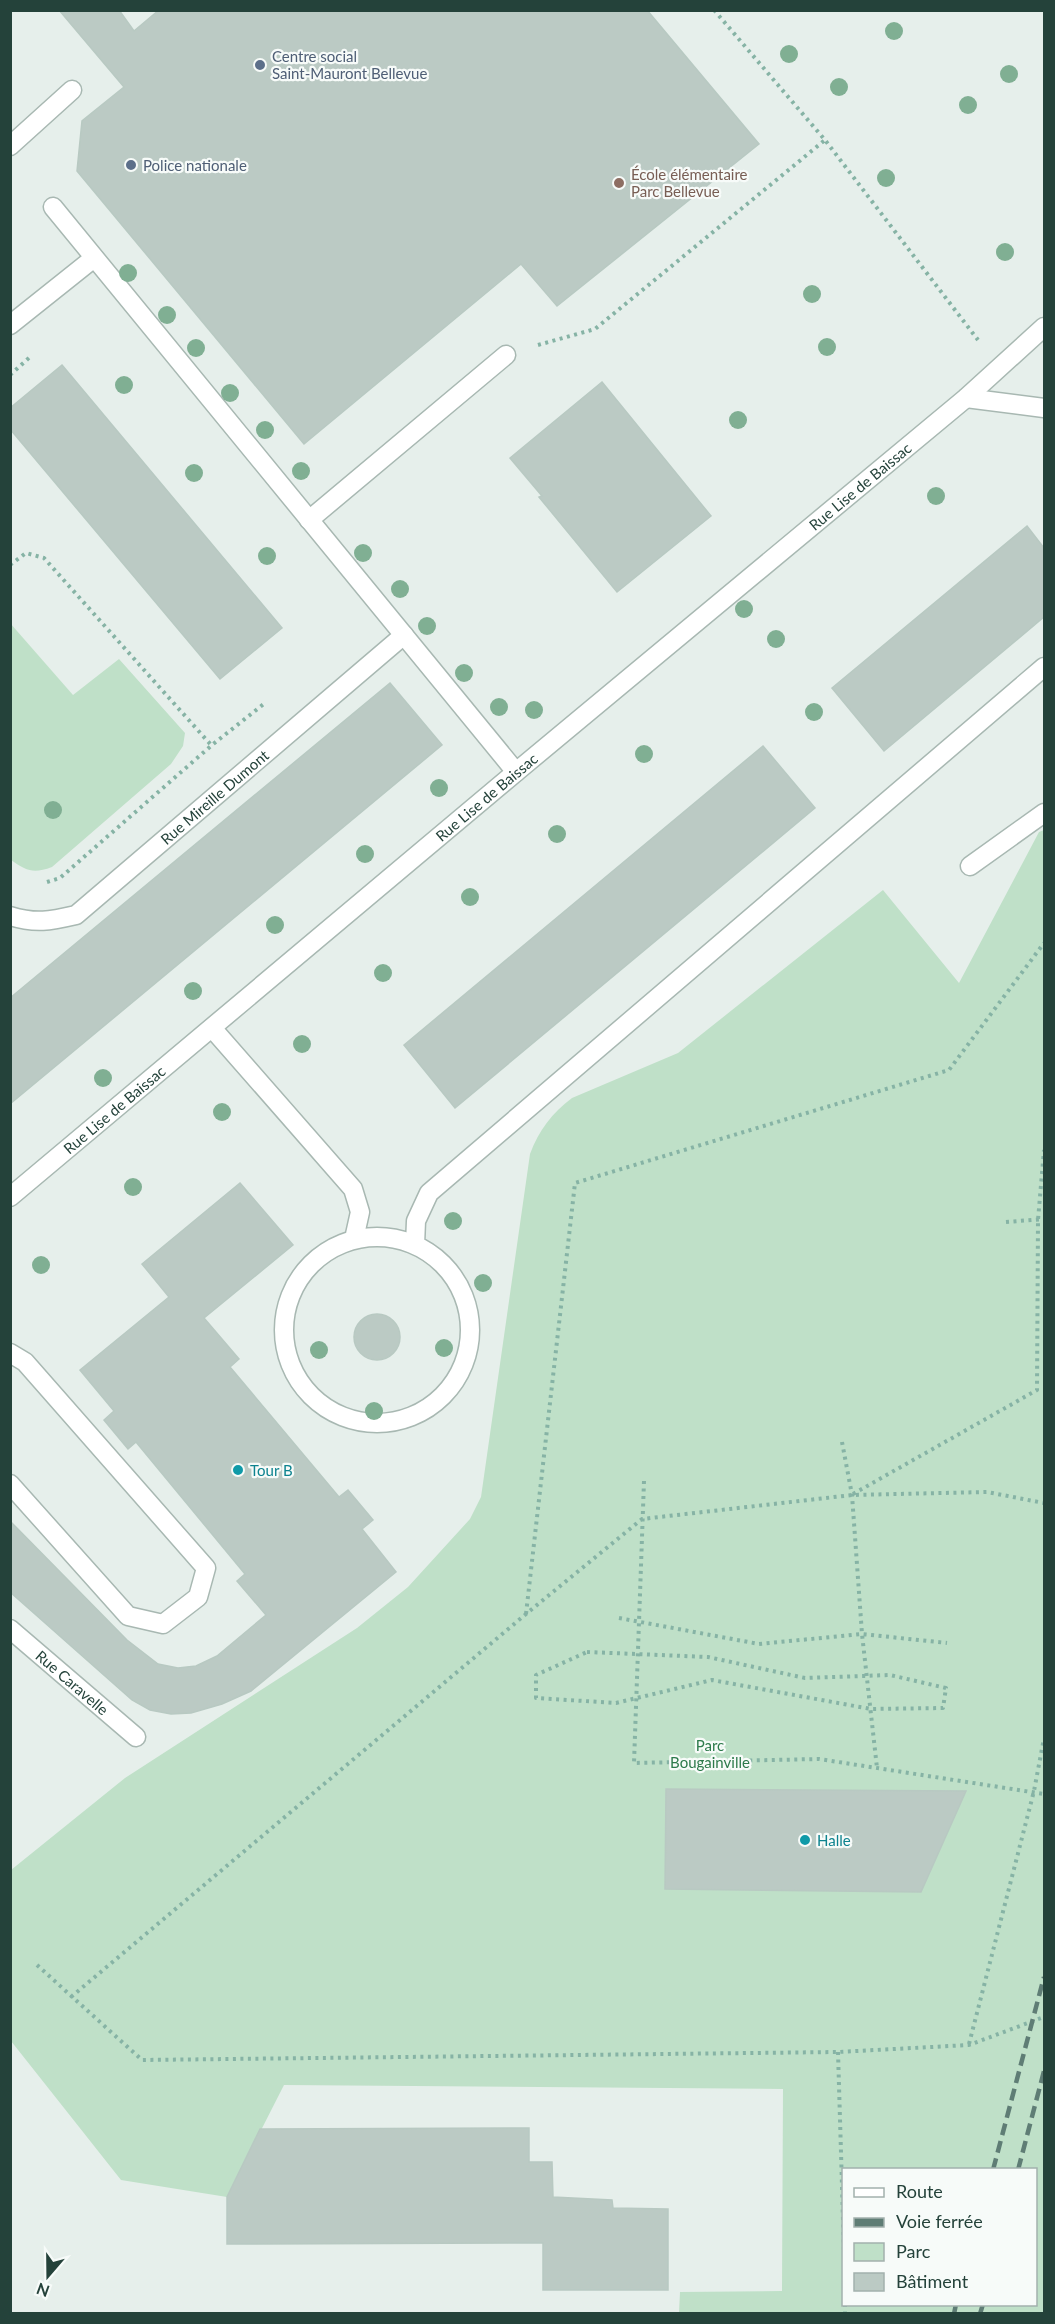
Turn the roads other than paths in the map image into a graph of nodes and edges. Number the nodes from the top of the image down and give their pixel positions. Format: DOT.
graph roads {
  1 [pos="72,90"];
  2 [pos="10,146"];
  3 [pos="53,207"];
  4 [pos="94,258"];
  5 [pos="10,325"];
  6 [pos="1044,327"];
  7 [pos="506,354"];
  8 [pos="966,398"];
  9 [pos="1044,408"];
  10 [pos="309,519"];
  11 [pos="404,635"];
  12 [pos="1044,667"];
  13 [pos="516,772"];
  14 [pos="1044,813"];
  15 [pos="970,866"];
  16 [pos="10,915"];
  17 [pos="212,1028"];
  18 [pos="10,1197"];
  19 [pos="354,1239"];
  20 [pos="415,1245"];
  21 [pos="10,1353"];
  22 [pos="10,1484"];
  23 [pos="10,1629"];
  24 [pos="136,1737"];
  1 -- 2 [label="street"];
  3 -- 4 [label="street"];
  4 -- 5 [label="street"];
  4 -- 10 [label="street"];
  6 -- 8 [label="street, Rue Lise de Baissac"];
  7 -- 10 [label="street"];
  8 -- 9 [label="street"];
  8 -- 13 [label="street, Rue Lise de Baissac"];
  10 -- 11 [label="street"];
  11 -- 13 [label="street"];
  11 -- 16 [label="street, Rue Mireille Dumont"];
  12 -- 20 [label="street"];
  13 -- 17 [label="street, Rue Lise de Baissac"];
  14 -- 15 [label="street"];
  17 -- 18 [label="street, Rue Lise de Baissac"];
  17 -- 19 [label="street"];
  19 -- 20 [label="street"];
  19 -- 20 [label="street"];
  21 -- 22 [label="street"];
  23 -- 24 [label="street, Rue Caravelle"];
}
